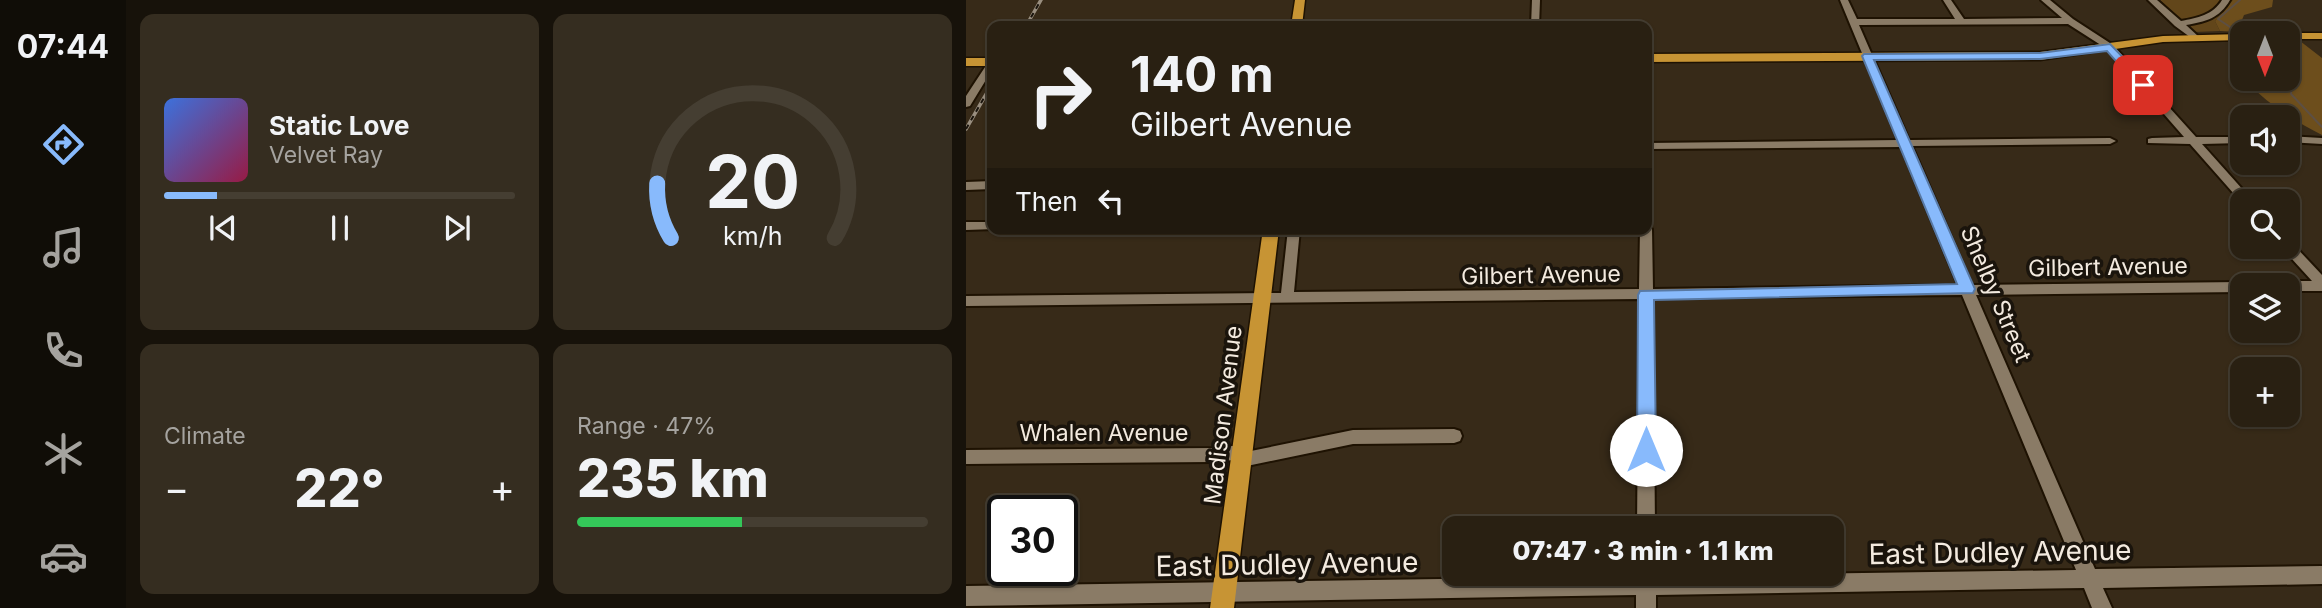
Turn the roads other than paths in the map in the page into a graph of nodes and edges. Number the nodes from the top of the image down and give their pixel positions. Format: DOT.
graph roads {
  1 [pos="1300,0"];
  2 [pos="1536,0"];
  3 [pos="1843,0"];
  4 [pos="1947,0"];
  5 [pos="2045,0"];
  6 [pos="2152,0"];
  7 [pos="2226,0"];
  8 [pos="1298,21"];
  9 [pos="1535,21"];
  10 [pos="1961,21"];
  11 [pos="2070,21"];
  12 [pos="1853,22"];
  13 [pos="2178,24"];
  14 [pos="2300,36"];
  15 [pos="2322,36"];
  16 [pos="2194,37"];
  17 [pos="2230,37"];
  18 [pos="2110,47"];
  19 [pos="1867,56"];
  20 [pos="1652,58"];
  21 [pos="966,62"];
  22 [pos="987,62"];
  23 [pos="987,70"];
  24 [pos="966,104"];
  25 [pos="2230,140"];
  26 [pos="2300,140"];
  27 [pos="2110,141"];
  28 [pos="2152,141"];
  29 [pos="2193,141"];
  30 [pos="2322,141"];
  31 [pos="1904,142"];
  32 [pos="1652,146"];
  33 [pos="987,185"];
  34 [pos="966,186"];
  35 [pos="2236,189"];
  36 [pos="966,226"];
  37 [pos="987,226"];
  38 [pos="1270,235"];
  39 [pos="1293,235"];
  40 [pos="1646,235"];
  41 [pos="2299,259"];
  42 [pos="2322,285"];
  43 [pos="2300,286"];
  44 [pos="2230,287"];
  45 [pos="1967,289"];
  46 [pos="1646,295"];
  47 [pos="1263,298"];
  48 [pos="1287,298"];
  49 [pos="966,301"];
  50 [pos="1454,436"];
  51 [pos="1242,456"];
  52 [pos="966,457"];
  53 [pos="1646,516"];
  54 [pos="2322,575"];
  55 [pos="1844,580"];
  56 [pos="2090,580"];
  57 [pos="1519,586"];
  58 [pos="1646,586"];
  59 [pos="966,596"];
  60 [pos="1223,600"];
  61 [pos="1646,608"];
  62 [pos="2102,608"];
  1 -- 8 [label="main road"];
  2 -- 9 [label="street"];
  3 -- 12 [label="street, Shelby Street"];
  4 -- 10 [label="street"];
  5 -- 11 [label="street"];
  6 -- 13 [label="street"];
  7 -- 13 [label="street"];
  10 -- 11 [label="street"];
  10 -- 12 [label="street"];
  11 -- 18 [label="street"];
  12 -- 19 [label="street, Shelby Street"];
  13 -- 16 [label="street"];
  14 -- 15 [label="main road"];
  16 -- 17 [label="main road"];
  16 -- 18 [label="main road"];
  18 -- 19 [label="main road"];
  18 -- 29 [label="street"];
  19 -- 20 [label="main road"];
  19 -- 31 [label="street, Shelby Street"];
  21 -- 22 [label="main road"];
  23 -- 24 [label="street"];
  25 -- 29 [label="street"];
  26 -- 30 [label="street"];
  27 -- 31 [label="street"];
  28 -- 29 [label="street"];
  29 -- 35 [label="street"];
  31 -- 32 [label="street"];
  31 -- 45 [label="street, Shelby Street"];
  33 -- 34 [label="street"];
  36 -- 37 [label="street"];
  38 -- 47 [label="main road, Madison Avenue"];
  39 -- 48 [label="street"];
  40 -- 46 [label="street"];
  41 -- 42 [label="street"];
  42 -- 43 [label="street"];
  44 -- 45 [label="street, Gilbert Avenue"];
  45 -- 46 [label="street, Gilbert Avenue"];
  45 -- 56 [label="street, Shelby Street"];
  46 -- 48 [label="street, Gilbert Avenue"];
  46 -- 53 [label="street"];
  47 -- 48 [label="street, Gilbert Avenue"];
  47 -- 49 [label="street, Gilbert Avenue"];
  47 -- 51 [label="main road, Madison Avenue"];
  50 -- 51 [label="street, Whalen Avenue"];
  51 -- 52 [label="street, Whalen Avenue"];
  51 -- 60 [label="main road, Madison Avenue"];
  54 -- 56 [label="street, East Dudley Avenue"];
  55 -- 56 [label="street, East Dudley Avenue"];
  56 -- 62 [label="street, Shelby Street"];
  57 -- 60 [label="street, East Dudley Avenue"];
  58 -- 61 [label="street"];
  59 -- 60 [label="street, East Dudley Avenue"];
}
